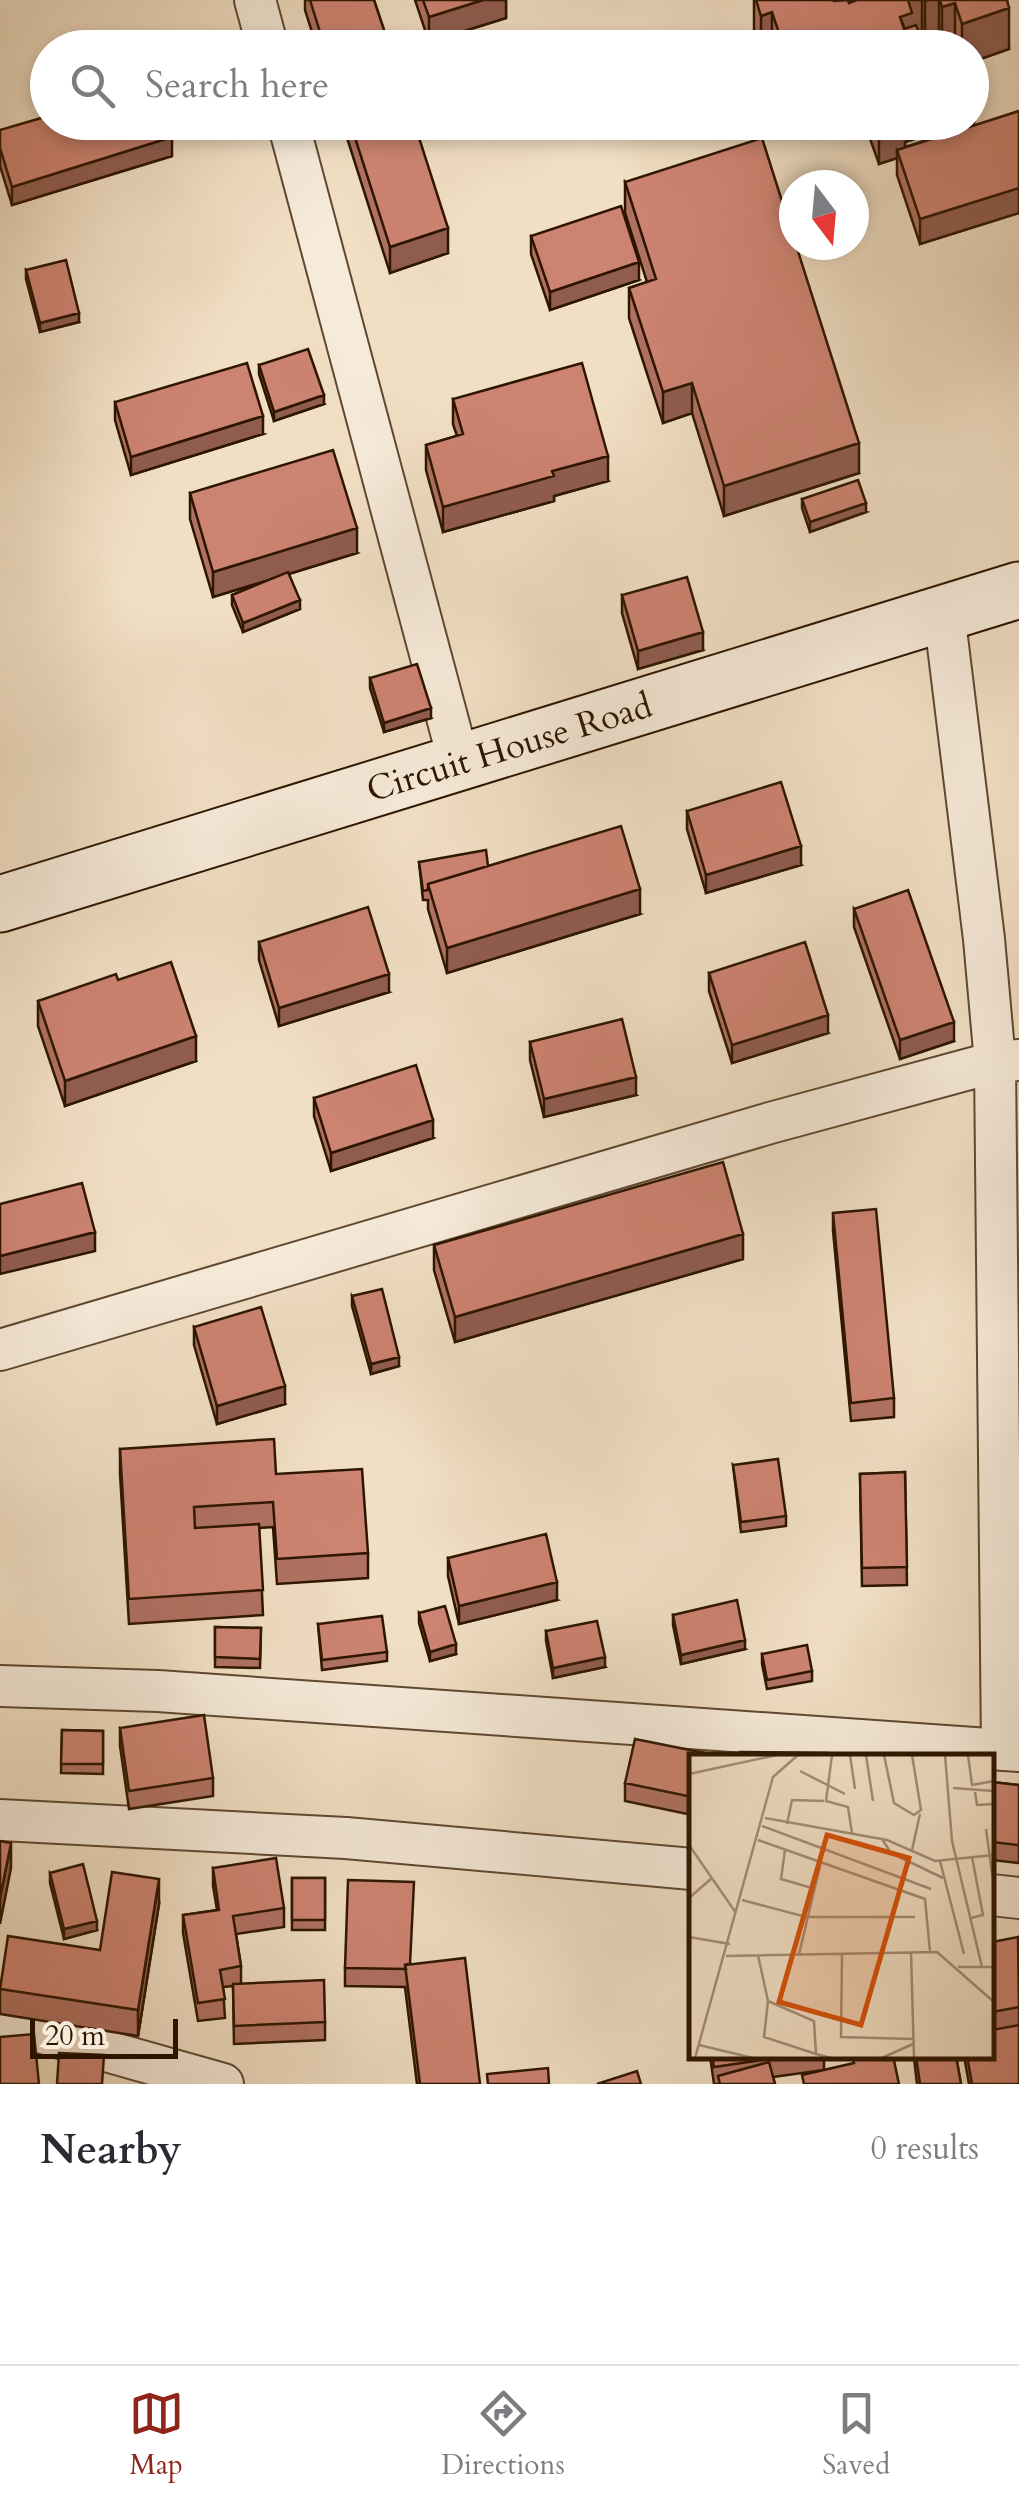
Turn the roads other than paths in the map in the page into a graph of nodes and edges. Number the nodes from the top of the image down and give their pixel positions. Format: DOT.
graph roads {
  1 [pos="255,0"];
  2 [pos="263,30"];
  3 [pos="293,140"];
  4 [pos="1019,590"];
  5 [pos="944,613"];
  6 [pos="459,762"];
  7 [pos="0,904"];
  8 [pos="1007,1061"];
  9 [pos="0,1350"];
  10 [pos="1008,1418"];
  11 [pos="0,1686"];
  12 [pos="1010,1751"];
  13 [pos="0,1820"];
  14 [pos="689,1869"];
  15 [pos="994,1895"];
  16 [pos="1019,1898"];
  17 [pos="0,2021"];
  18 [pos="223,2084"];
  1 -- 2 [label="street"];
  3 -- 6 [label="street"];
  4 -- 5 [label="street, Circuit House Road"];
  5 -- 6 [label="street, Circuit House Road"];
  5 -- 8 [label="street"];
  6 -- 7 [label="street, Circuit House Road"];
  8 -- 9 [label="street"];
  8 -- 10 [label="street"];
  10 -- 12 [label="street"];
  11 -- 12 [label="street"];
  13 -- 14 [label="street"];
  15 -- 16 [label="street"];
  17 -- 18 [label="street"];
}
